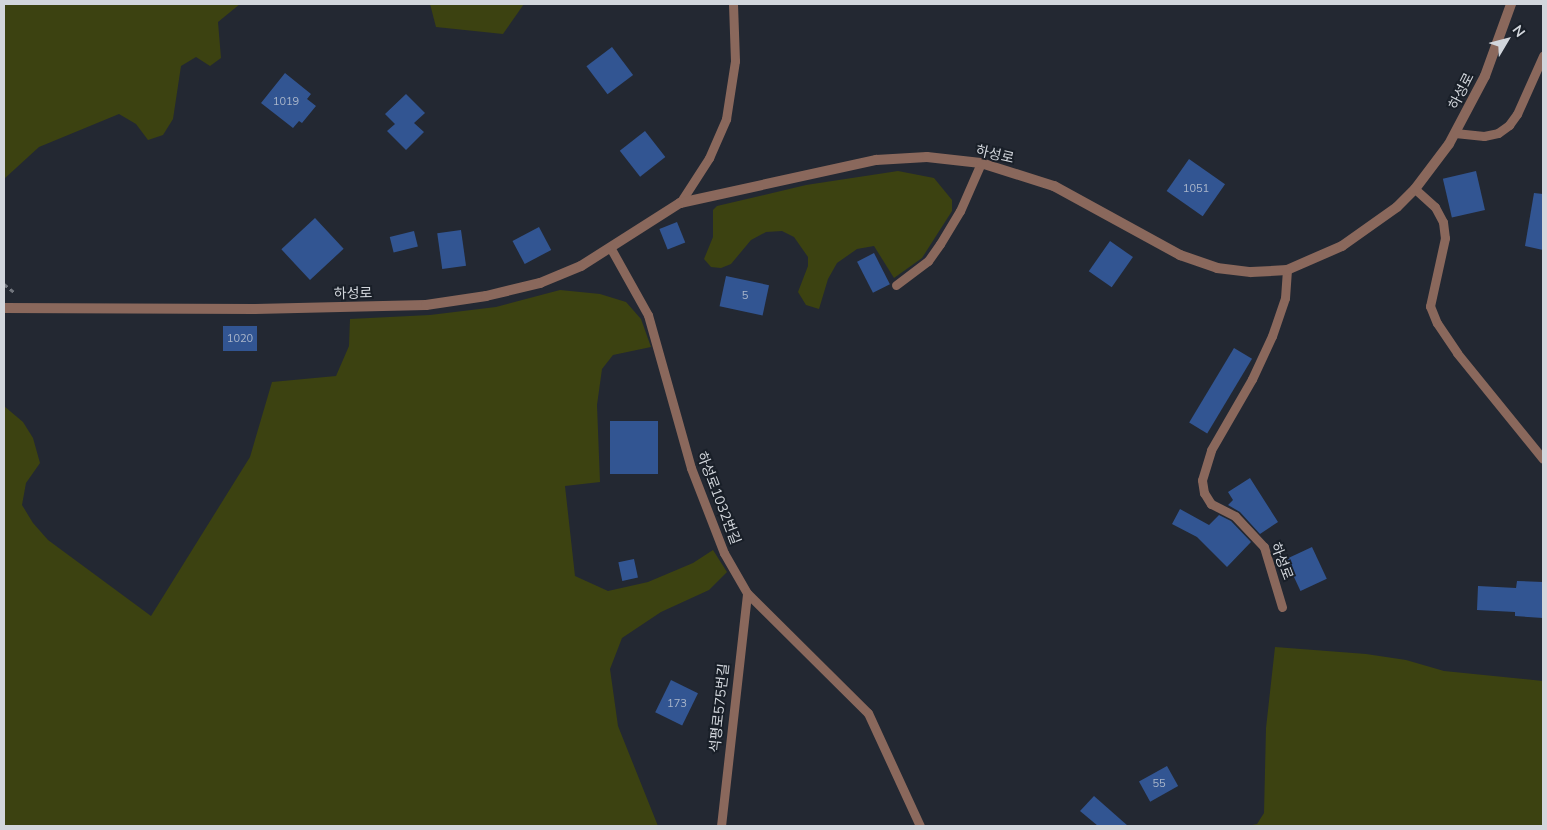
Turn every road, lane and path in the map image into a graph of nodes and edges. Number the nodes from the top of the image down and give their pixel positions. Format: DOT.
graph roads {
  1 [pos="733,4"];
  2 [pos="1511,4"];
  3 [pos="1543,56"];
  4 [pos="1455,133"];
  5 [pos="981,164"];
  6 [pos="1415,189"];
  7 [pos="680,203"];
  8 [pos="610,247"];
  9 [pos="1287,270"];
  10 [pos="896,285"];
  11 [pos="4,308"];
  12 [pos="1543,459"];
  13 [pos="747,593"];
  14 [pos="1282,606"];
  15 [pos="721,826"];
  16 [pos="920,826"];
  1 -- 7 [label="lane, 하성로"];
  2 -- 4 [label="street, 하성로"];
  3 -- 4 [label="lane"];
  4 -- 6 [label="street, 하성로"];
  5 -- 7 [label="street, 하성로"];
  5 -- 9 [label="street, 하성로"];
  5 -- 10 [label="lane"];
  6 -- 9 [label="street, 하성로"];
  6 -- 12 [label="lane"];
  7 -- 8 [label="street, 하성로"];
  8 -- 11 [label="street, 하성로"];
  8 -- 13 [label="lane, 하성로1032번길"];
  9 -- 14 [label="lane, 하성로"];
  13 -- 15 [label="lane, 석평로575번길"];
  13 -- 16 [label="lane, 하성로1032번길"];
}
